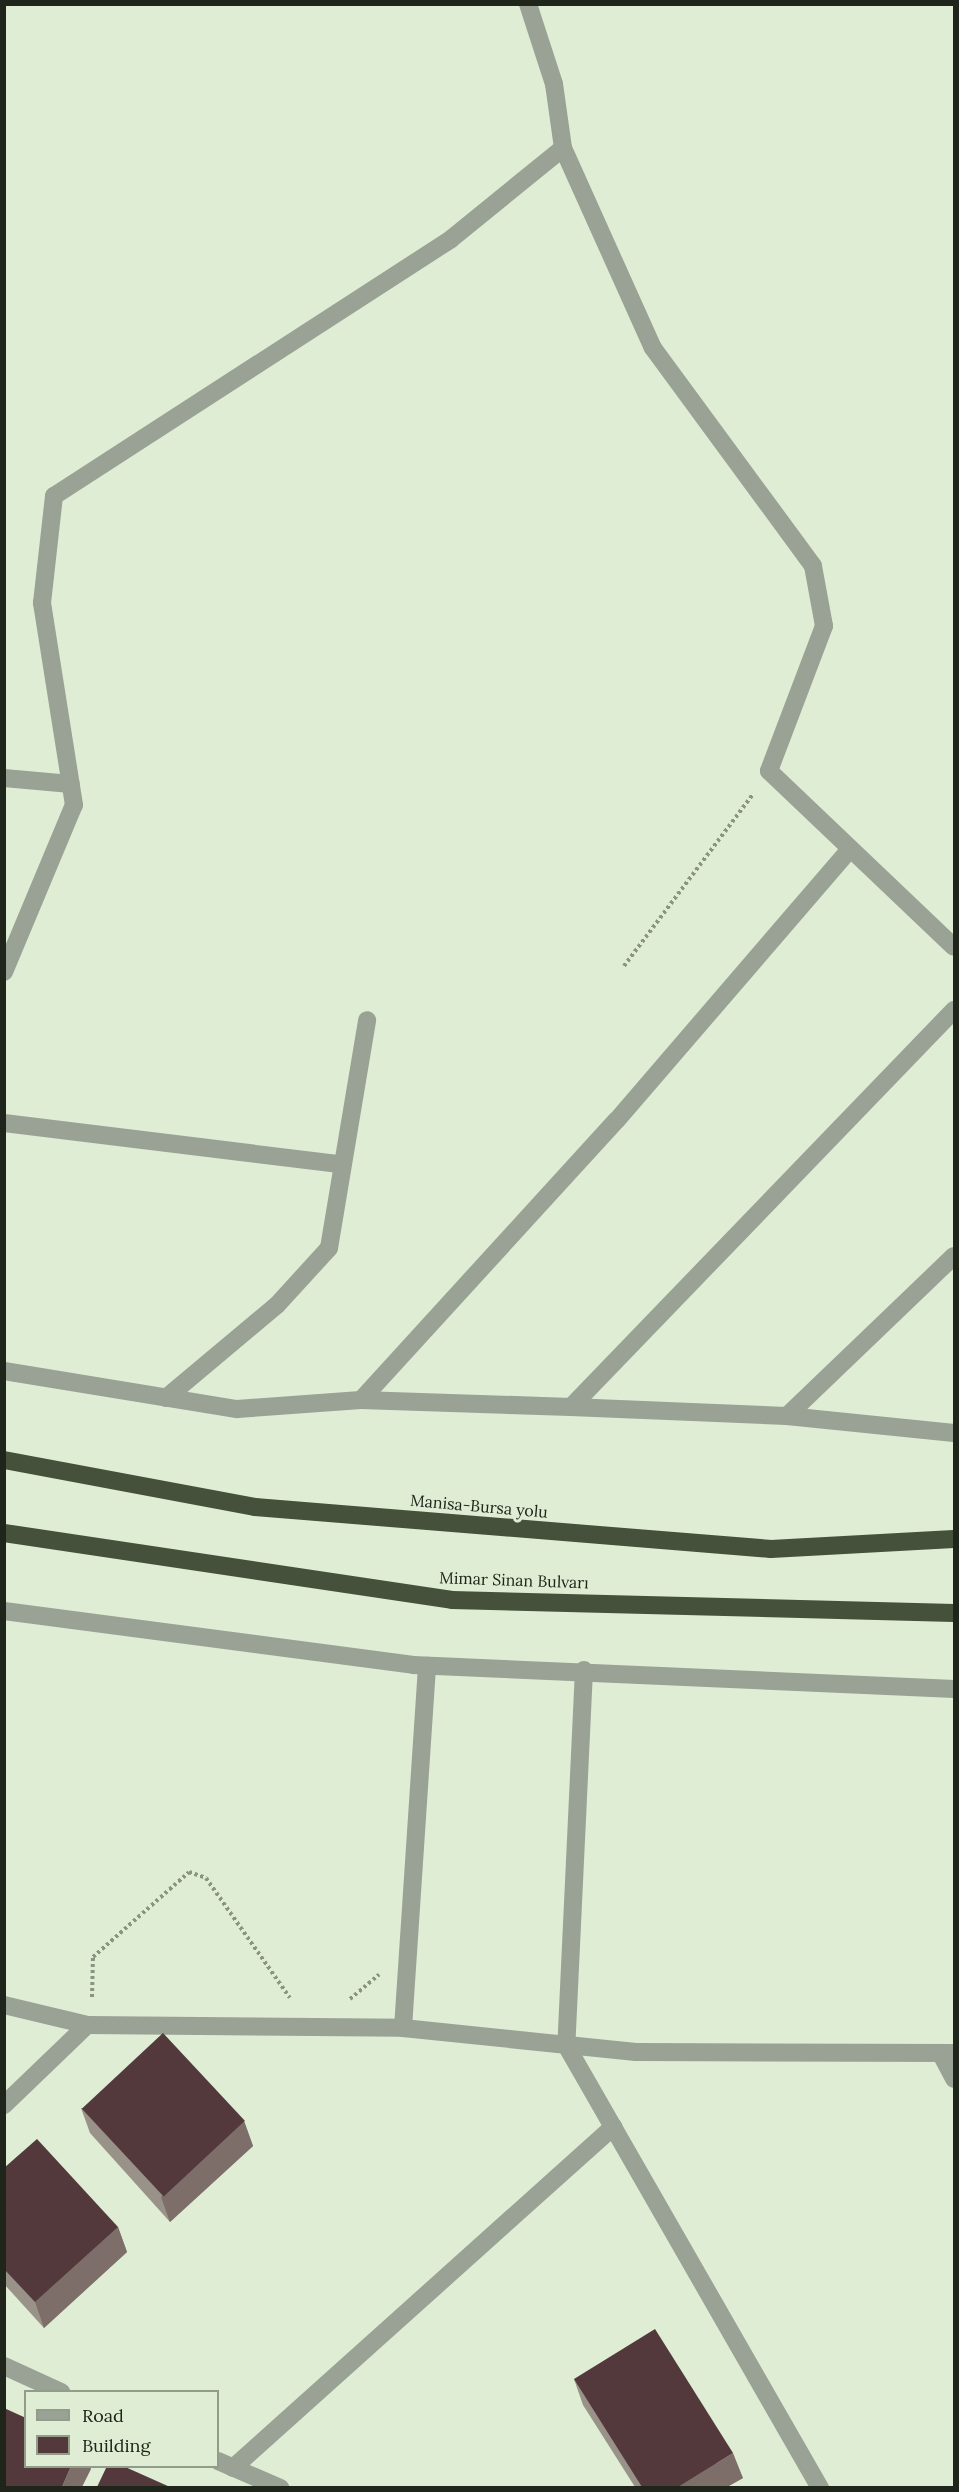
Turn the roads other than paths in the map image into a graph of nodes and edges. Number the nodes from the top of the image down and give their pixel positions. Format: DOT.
graph roads {
  1 [pos="528,4"];
  2 [pos="563,148"];
  3 [pos="4,778"];
  4 [pos="71,784"];
  5 [pos="849,850"];
  6 [pos="954,947"];
  7 [pos="4,972"];
  8 [pos="954,1010"];
  9 [pos="367,1020"];
  10 [pos="4,1123"];
  11 [pos="340,1164"];
  12 [pos="954,1256"];
  13 [pos="4,1371"];
  14 [pos="166,1398"];
  15 [pos="361,1400"];
  16 [pos="571,1407"];
  17 [pos="787,1416"];
  18 [pos="954,1433"];
  19 [pos="4,1460"];
  20 [pos="4,1533"];
  21 [pos="954,1539"];
  22 [pos="4,1611"];
  23 [pos="954,1613"];
  24 [pos="427,1666"];
  25 [pos="584,1670"];
  26 [pos="954,1689"];
  27 [pos="4,2005"];
  28 [pos="87,2025"];
  29 [pos="403,2028"];
  30 [pos="566,2045"];
  31 [pos="948,2055"];
  32 [pos="954,2079"];
  33 [pos="4,2105"];
  34 [pos="613,2127"];
  35 [pos="4,2366"];
  36 [pos="59,2390"];
  37 [pos="225,2464"];
  38 [pos="280,2487"];
  39 [pos="820,2487"];
  1 -- 2 [label="street"];
  2 -- 4 [label="street"];
  2 -- 5 [label="street"];
  3 -- 4 [label="street"];
  4 -- 7 [label="street"];
  5 -- 6 [label="street"];
  5 -- 15 [label="street"];
  8 -- 16 [label="street"];
  9 -- 11 [label="street"];
  10 -- 11 [label="street"];
  11 -- 14 [label="street"];
  12 -- 17 [label="street"];
  13 -- 14 [label="street"];
  14 -- 15 [label="street"];
  15 -- 16 [label="street"];
  16 -- 17 [label="street"];
  17 -- 18 [label="street"];
  19 -- 21 [label="highway, Manisa-Bursa yolu"];
  20 -- 23 [label="highway, Mimar Sinan Bulvarı"];
  22 -- 24 [label="street"];
  24 -- 25 [label="street"];
  24 -- 29 [label="street"];
  25 -- 26 [label="street"];
  25 -- 30 [label="street"];
  27 -- 28 [label="street"];
  28 -- 29 [label="street"];
  28 -- 33 [label="street"];
  29 -- 30 [label="street"];
  30 -- 31 [label="street"];
  30 -- 34 [label="street"];
  31 -- 32 [label="street"];
  34 -- 37 [label="street"];
  34 -- 39 [label="street"];
  35 -- 36 [label="street"];
  37 -- 38 [label="street"];
}
